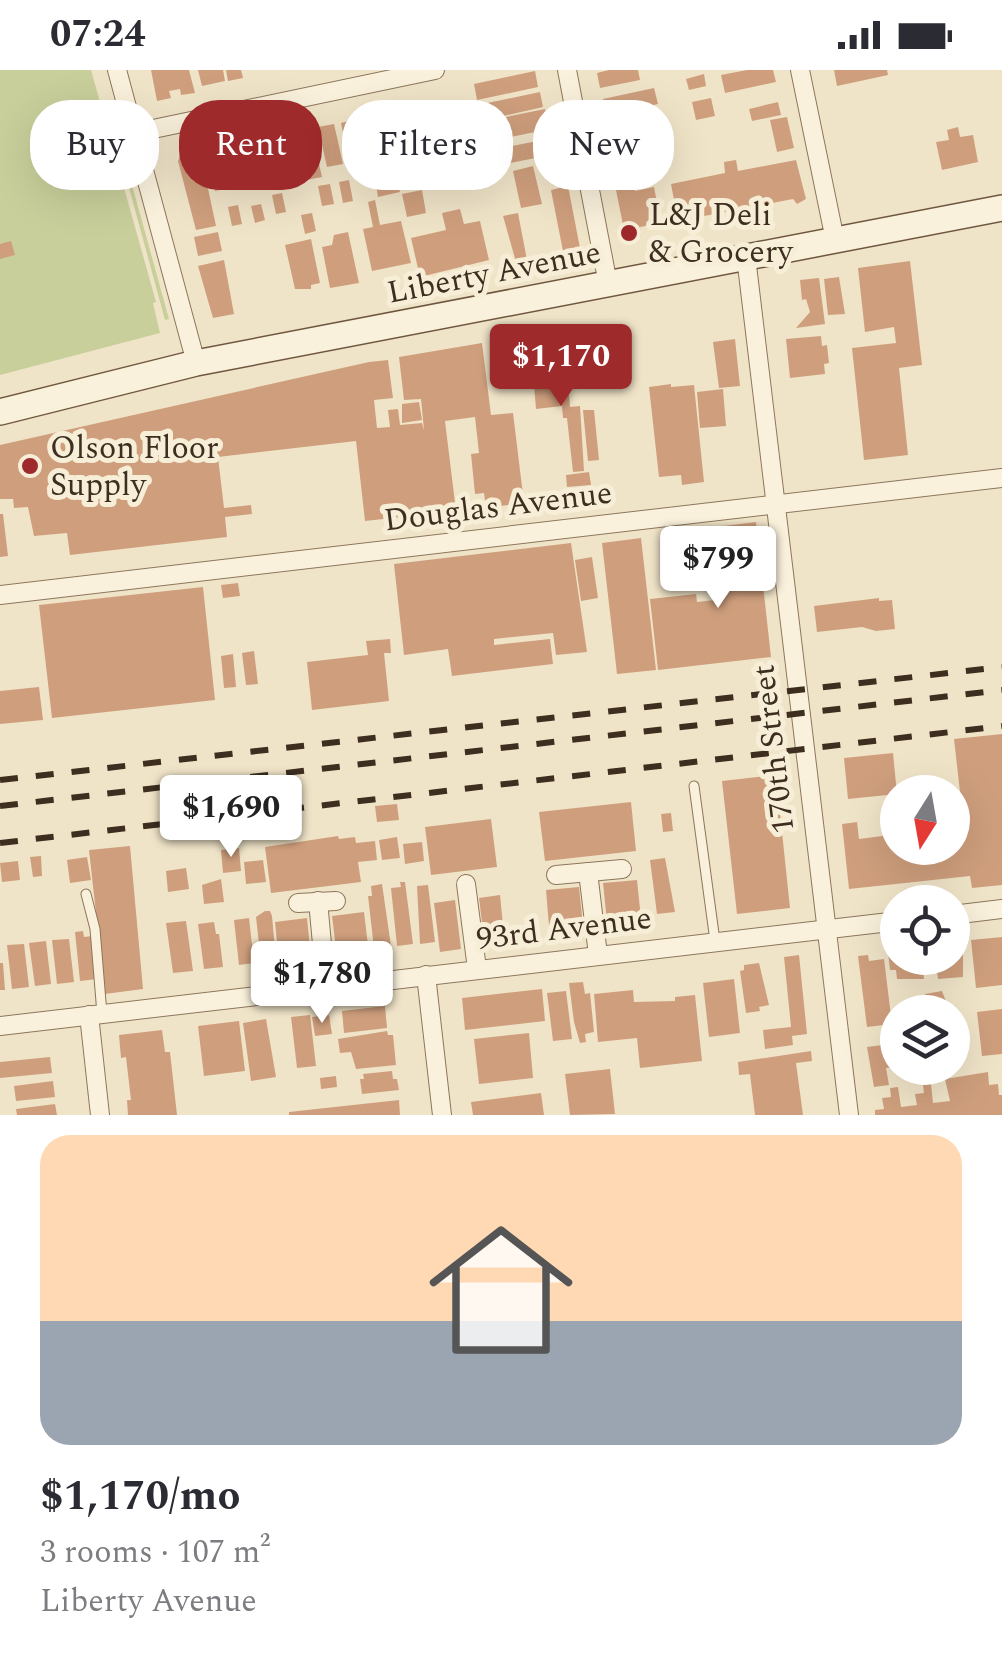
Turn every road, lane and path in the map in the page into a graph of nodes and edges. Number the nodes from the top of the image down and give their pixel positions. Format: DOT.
graph roads {
  1 [pos="118,70"];
  2 [pos="435,70"];
  3 [pos="566,70"];
  4 [pos="800,70"];
  5 [pos="126,100"];
  6 [pos="159,129"];
  7 [pos="149,190"];
  8 [pos="1002,208"];
  9 [pos="835,240"];
  10 [pos="746,258"];
  11 [pos="608,284"];
  12 [pos="196,363"];
  13 [pos="0,412"];
  14 [pos="1002,478"];
  15 [pos="775,506"];
  16 [pos="0,595"];
  17 [pos="694,786"];
  18 [pos="622,870"];
  19 [pos="588,872"];
  20 [pos="556,875"];
  21 [pos="466,884"];
  22 [pos="86,894"];
  23 [pos="298,903"];
  24 [pos="1002,909"];
  25 [pos="970,913"];
  26 [pos="880,923"];
  27 [pos="826,929"];
  28 [pos="715,942"];
  29 [pos="598,955"];
  30 [pos="478,969"];
  31 [pos="426,975"];
  32 [pos="326,987"];
  33 [pos="96,1014"];
  34 [pos="0,1026"];
  35 [pos="100,1115"];
  36 [pos="442,1115"];
  37 [pos="849,1115"];
  1 -- 5 [label="street"];
  2 -- 6 [label="street"];
  3 -- 11 [label="street"];
  4 -- 9 [label="street"];
  7 -- 12 [label="street"];
  8 -- 9 [label="main road, Liberty Avenue"];
  9 -- 10 [label="main road, Liberty Avenue"];
  10 -- 11 [label="main road, Liberty Avenue"];
  10 -- 15 [label="street, 170th Street"];
  11 -- 12 [label="main road, Liberty Avenue"];
  12 -- 13 [label="main road, Liberty Avenue"];
  14 -- 15 [label="street, Douglas Avenue"];
  15 -- 16 [label="street, Douglas Avenue"];
  15 -- 27 [label="street, 170th Street"];
  17 -- 28 [label="lane"];
  18 -- 19 [label="street"];
  19 -- 20 [label="street"];
  19 -- 29 [label="street"];
  21 -- 30 [label="street"];
  22 -- 33 [label="lane"];
  23 -- 32 [label="street"];
  24 -- 25 [label="street"];
  26 -- 27 [label="street, 93rd Avenue"];
  27 -- 28 [label="street, 93rd Avenue"];
  27 -- 37 [label="street, 170th Street"];
  28 -- 29 [label="street, 93rd Avenue"];
  29 -- 30 [label="street, 93rd Avenue"];
  30 -- 31 [label="street, 93rd Avenue"];
  31 -- 32 [label="street, 93rd Avenue"];
  31 -- 36 [label="street"];
  32 -- 33 [label="street, 93rd Avenue"];
  33 -- 34 [label="street, 93rd Avenue"];
  33 -- 35 [label="street"];
}
